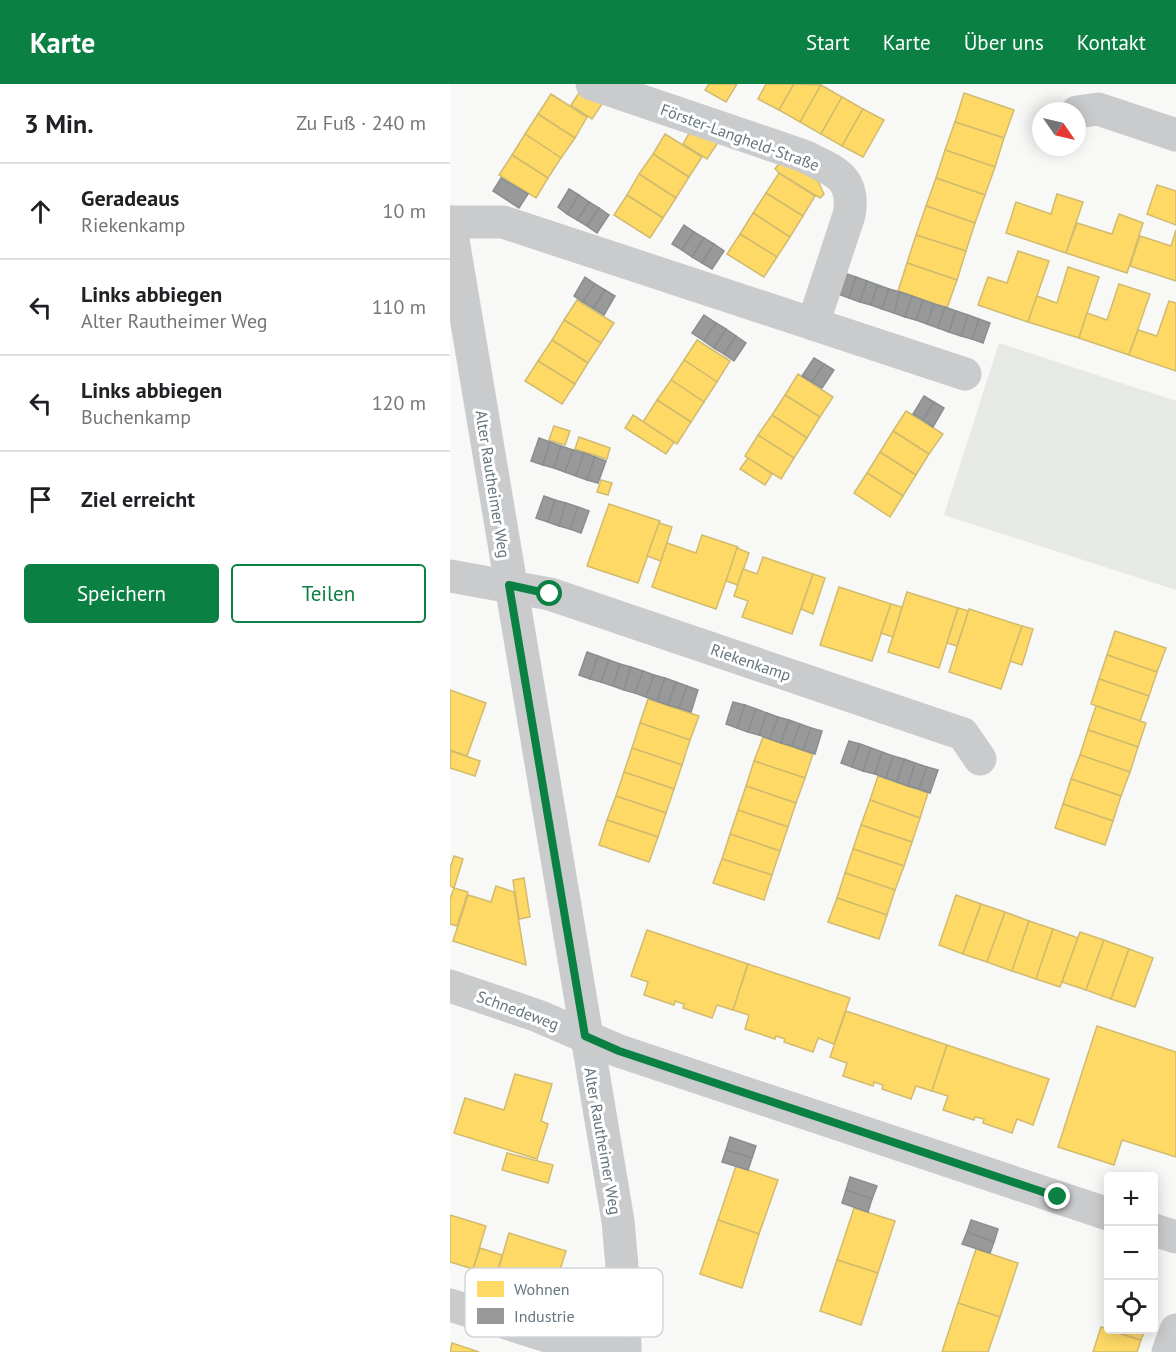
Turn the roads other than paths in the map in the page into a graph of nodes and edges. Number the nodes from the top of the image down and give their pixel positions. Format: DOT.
graph roads {
  1 [pos="591,84"];
  2 [pos="1086,110"];
  3 [pos="1176,135"];
  4 [pos="450,222"];
  5 [pos="813,324"];
  6 [pos="965,374"];
  7 [pos="450,576"];
  8 [pos="509,585"];
  9 [pos="980,759"];
  10 [pos="450,986"];
  11 [pos="585,1036"];
  12 [pos="1104,1213"];
  13 [pos="1158,1231"];
  14 [pos="1176,1237"];
  15 [pos="622,1268"];
  16 [pos="450,1305"];
  17 [pos="465,1310"];
  18 [pos="1176,1330"];
  19 [pos="550,1337"];
  20 [pos="625,1337"];
  21 [pos="620,1352"];
  22 [pos="625,1352"];
  23 [pos="1168,1352"];
  1 -- 5 [label="street, Förster-Langheld-Straße"];
  2 -- 3 [label="street"];
  4 -- 5 [label="street"];
  4 -- 8 [label="street, Alter Rautheimer Weg"];
  5 -- 6 [label="street"];
  7 -- 8 [label="street, Riekenkamp"];
  8 -- 9 [label="street, Riekenkamp"];
  8 -- 11 [label="street, Alter Rautheimer Weg"];
  10 -- 11 [label="street, Schnedeweg"];
  11 -- 12 [label="street, Schnedeweg"];
  11 -- 15 [label="street, Alter Rautheimer Weg"];
  13 -- 14 [label="street"];
  16 -- 17 [label="street"];
  18 -- 23 [label="street"];
  19 -- 21 [label="street"];
  20 -- 22 [label="street, Alter Rautheimer Weg"];
}
